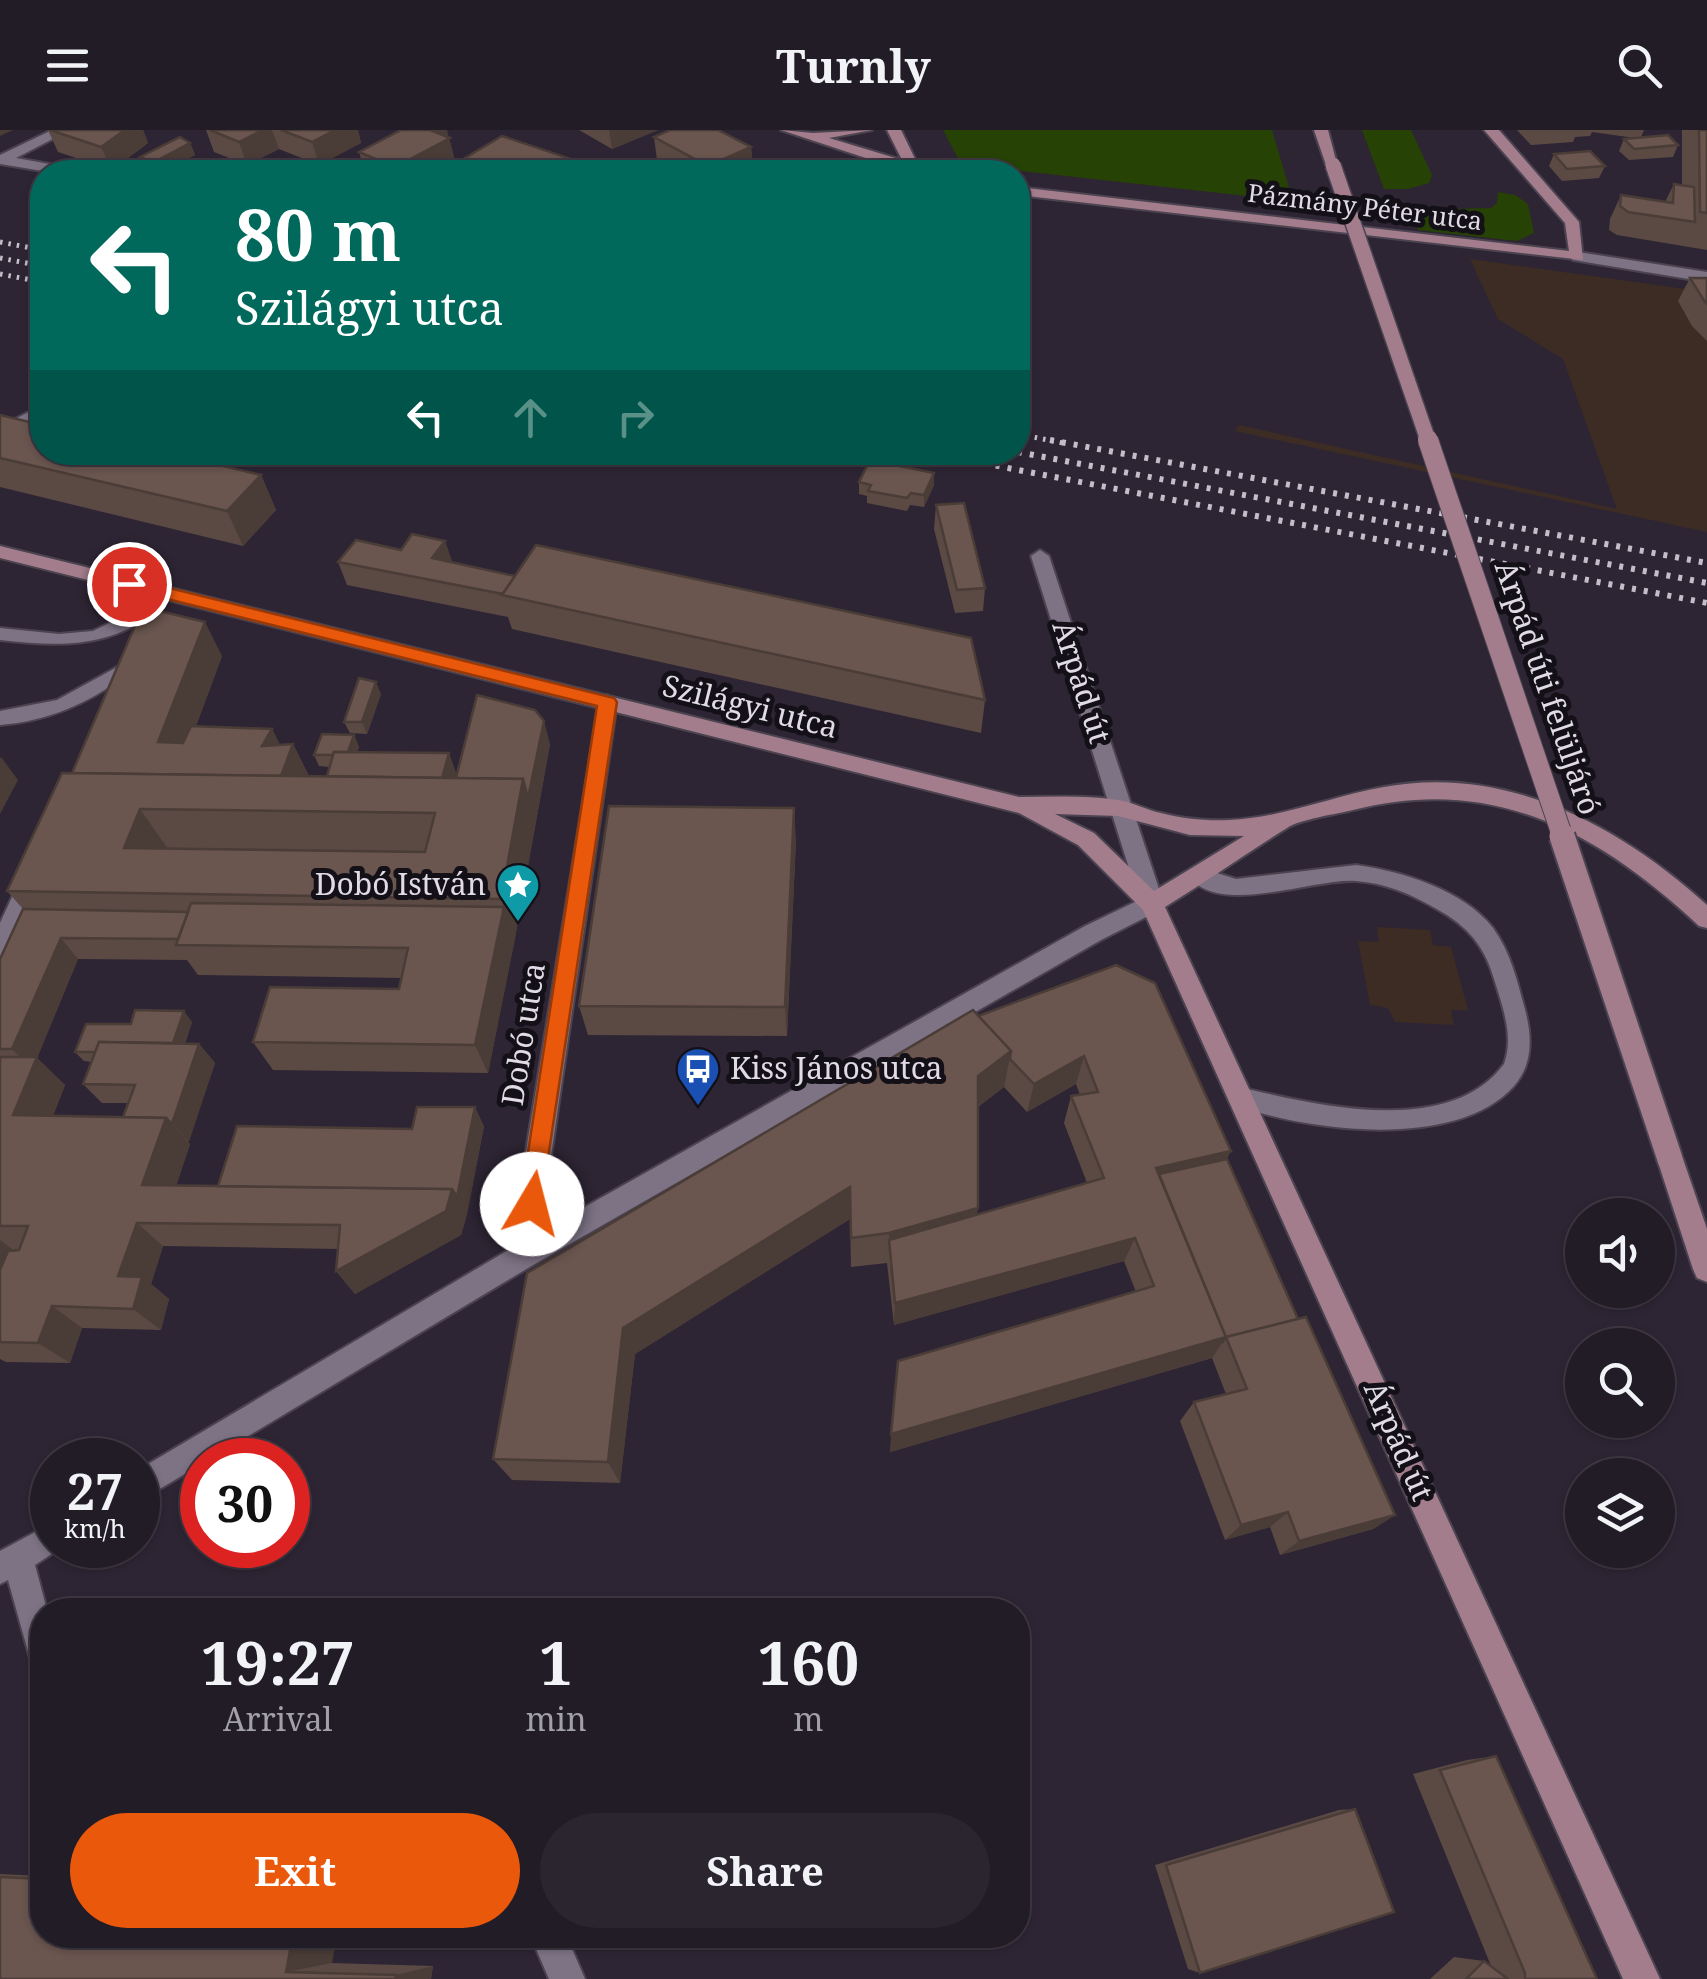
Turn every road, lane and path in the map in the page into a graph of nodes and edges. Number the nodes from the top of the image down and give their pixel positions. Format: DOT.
graph roads {
  1 [pos="63,130"];
  2 [pos="864,130"];
  3 [pos="894,130"];
  4 [pos="1321,130"];
  5 [pos="1491,130"];
  6 [pos="794,133"];
  7 [pos="0,160"];
  8 [pos="881,160"];
  9 [pos="911,160"];
  10 [pos="30,165"];
  11 [pos="1030,192"];
  12 [pos="1578,257"];
  13 [pos="1707,277"];
  14 [pos="30,417"];
  15 [pos="0,433"];
  16 [pos="0,552"];
  17 [pos="1040,556"];
  18 [pos="151,601"];
  19 [pos="0,634"];
  20 [pos="119,672"];
  21 [pos="608,702"];
  22 [pos="105,705"];
  23 [pos="0,718"];
  24 [pos="1019,805"];
  25 [pos="1120,808"];
  26 [pos="1283,822"];
  27 [pos="42,853"];
  28 [pos="1198,874"];
  29 [pos="1152,904"];
  30 [pos="1707,920"];
  31 [pos="0,950"];
  32 [pos="1243,1098"];
  33 [pos="523,1256"];
  34 [pos="1707,1269"];
  35 [pos="160,1474"];
  36 [pos="9,1564"];
  37 [pos="30,1620"];
  38 [pos="554,1948"];
  39 [pos="567,1979"];
  40 [pos="1642,1979"];
  1 -- 7 [label="street"];
  2 -- 6 [label="street"];
  3 -- 9 [label="street"];
  4 -- 34 [label="street, Árpád úti felüljáró, bridge"];
  5 -- 12 [label="street"];
  6 -- 8 [label="street"];
  7 -- 10 [label="street"];
  11 -- 12 [label="street, Pázmány Péter utca"];
  12 -- 13 [label="street, Pázmány Péter utca"];
  14 -- 15 [label="lane"];
  16 -- 18 [label="street, Szilágyi utca"];
  17 -- 25 [label="street, Árpád út"];
  18 -- 19 [label="lane"];
  18 -- 20 [label="street"];
  18 -- 21 [label="street, Szilágyi utca"];
  20 -- 22 [label="street"];
  20 -- 23 [label="lane"];
  21 -- 24 [label="street, Szilágyi utca"];
  21 -- 33 [label="street, Dobó utca"];
  24 -- 25 [label="street, Szilágyi utca"];
  24 -- 29 [label="street, Szilágyi utca"];
  25 -- 26 [label="street"];
  25 -- 29 [label="street, Árpád út"];
  26 -- 28 [label="street"];
  26 -- 30 [label="street"];
  27 -- 31 [label="street"];
  28 -- 29 [label="street"];
  28 -- 32 [label="lane"];
  29 -- 32 [label="street, Árpád út"];
  29 -- 33 [label="street"];
  32 -- 40 [label="street, Árpád út"];
  33 -- 35 [label="street"];
  36 -- 37 [label="street"];
  38 -- 39 [label="street"];
}
